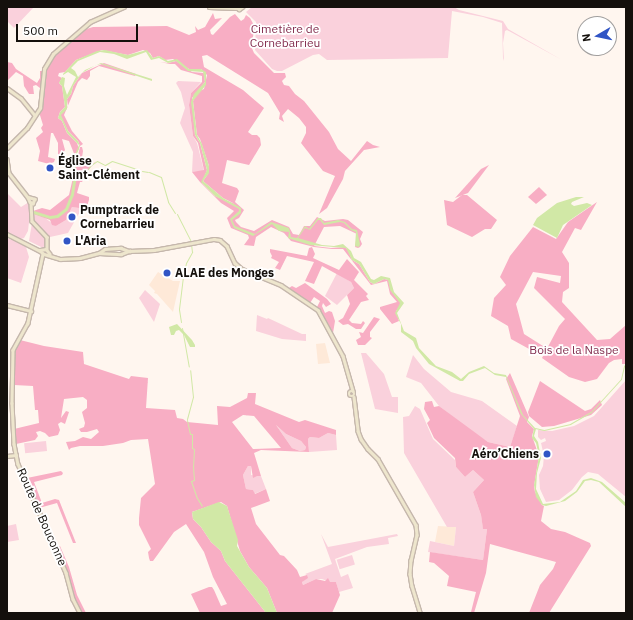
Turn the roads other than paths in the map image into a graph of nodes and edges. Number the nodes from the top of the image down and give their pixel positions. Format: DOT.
graph roads {
  1 [pos="124,7"];
  2 [pos="209,7"];
  3 [pos="233,7"];
  4 [pos="237,7"];
  5 [pos="242,7"];
  6 [pos="7,88"];
  7 [pos="35,115"];
  8 [pos="7,148"];
  9 [pos="7,158"];
  10 [pos="7,234"];
  11 [pos="123,251"];
  12 [pos="45,252"];
  13 [pos="104,252"];
  14 [pos="7,305"];
  15 [pos="31,311"];
  16 [pos="351,392"];
  17 [pos="353,397"];
  18 [pos="16,455"];
  19 [pos="7,456"];
  20 [pos="80,613"];
  21 [pos="420,613"];
  1 -- 7 [label="street"];
  2 -- 3 [label="street"];
  3 -- 4 [label="street"];
  4 -- 5 [label="street"];
  6 -- 7 [label="street"];
  7 -- 8 [label="street"];
  9 -- 12 [label="street, Route de Bouconne"];
  10 -- 12 [label="street"];
  11 -- 13 [label="street"];
  11 -- 13 [label="street"];
  11 -- 16 [label="street"];
  12 -- 13 [label="street"];
  12 -- 15 [label="street, Route de Bouconne"];
  14 -- 15 [label="street"];
  15 -- 18 [label="street, Route de Bouconne"];
  16 -- 17 [label="street"];
  16 -- 17 [label="street"];
  17 -- 21 [label="street"];
  18 -- 19 [label="street"];
  18 -- 20 [label="street, Route de Bouconne"];
}
